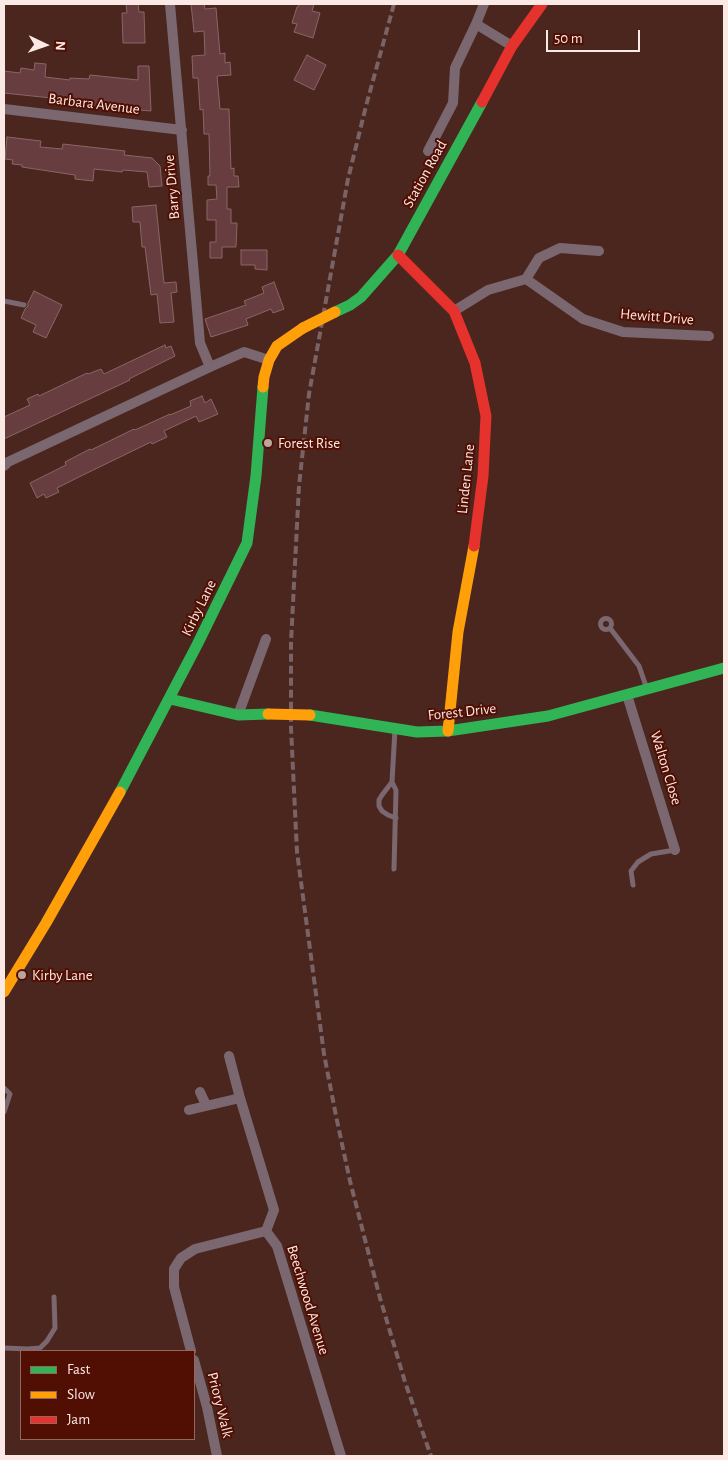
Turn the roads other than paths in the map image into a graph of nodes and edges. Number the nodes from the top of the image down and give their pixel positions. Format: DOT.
graph roads {
  1 [pos="170,4"];
  2 [pos="484,4"];
  3 [pos="542,4"];
  4 [pos="476,24"];
  5 [pos="512,46"];
  6 [pos="4,109"];
  7 [pos="182,130"];
  8 [pos="428,151"];
  9 [pos="599,251"];
  10 [pos="398,255"];
  11 [pos="526,279"];
  12 [pos="4,301"];
  13 [pos="24,305"];
  14 [pos="454,311"];
  15 [pos="303,328"];
  16 [pos="709,336"];
  17 [pos="269,360"];
  18 [pos="210,367"];
  19 [pos="4,466"];
  20 [pos="610,628"];
  21 [pos="266,640"];
  22 [pos="724,668"];
  23 [pos="648,689"];
  24 [pos="627,694"];
  25 [pos="170,699"];
  26 [pos="238,715"];
  27 [pos="395,728"];
  28 [pos="448,731"];
  29 [pos="392,782"];
  30 [pos="396,818"];
  31 [pos="675,850"];
  32 [pos="394,869"];
  33 [pos="633,885"];
  34 [pos="4,992"];
  35 [pos="229,1056"];
  36 [pos="4,1088"];
  37 [pos="200,1092"];
  38 [pos="240,1098"];
  39 [pos="206,1106"];
  40 [pos="189,1110"];
  41 [pos="4,1112"];
  42 [pos="266,1232"];
  43 [pos="54,1297"];
  44 [pos="4,1348"];
  45 [pos="191,1350"];
  46 [pos="195,1364"];
  47 [pos="217,1456"];
  48 [pos="341,1456"];
  1 -- 7 [label="street, Barry Drive"];
  2 -- 4 [label="street"];
  3 -- 5 [label="street, Station Road"];
  4 -- 5 [label="street"];
  4 -- 8 [label="street"];
  5 -- 10 [label="street, Station Road"];
  6 -- 7 [label="street, Barbara Avenue"];
  7 -- 18 [label="street, Barry Drive"];
  9 -- 11 [label="street"];
  10 -- 14 [label="street, Linden Lane"];
  10 -- 15 [label="street, Station Road, bridge"];
  11 -- 14 [label="street"];
  11 -- 16 [label="street, Hewitt Drive"];
  12 -- 13 [label="lane"];
  14 -- 28 [label="street, Linden Lane"];
  15 -- 17 [label="street, Kirby Lane"];
  17 -- 18 [label="street"];
  17 -- 25 [label="street, Kirby Lane"];
  18 -- 19 [label="street"];
  20 -- 23 [label="lane"];
  21 -- 26 [label="street"];
  22 -- 23 [label="street, Forest Drive"];
  23 -- 24 [label="street, Forest Drive"];
  24 -- 28 [label="street, Forest Drive"];
  24 -- 31 [label="street, Walton Close"];
  25 -- 26 [label="street, Forest Drive"];
  25 -- 34 [label="street, Kirby Lane"];
  26 -- 27 [label="street, Forest Drive, bridge"];
  27 -- 28 [label="street, Forest Drive"];
  27 -- 29 [label="lane"];
  29 -- 30 [label="lane"];
  29 -- 30 [label="lane"];
  30 -- 32 [label="lane"];
  31 -- 33 [label="lane"];
  35 -- 38 [label="street"];
  36 -- 41 [label="lane"];
  37 -- 39 [label="street"];
  38 -- 39 [label="street"];
  38 -- 42 [label="street"];
  39 -- 40 [label="street"];
  42 -- 45 [label="street"];
  42 -- 48 [label="street, Beechwood Avenue"];
  43 -- 44 [label="lane"];
  46 -- 47 [label="street, Priory Walk"];
}
